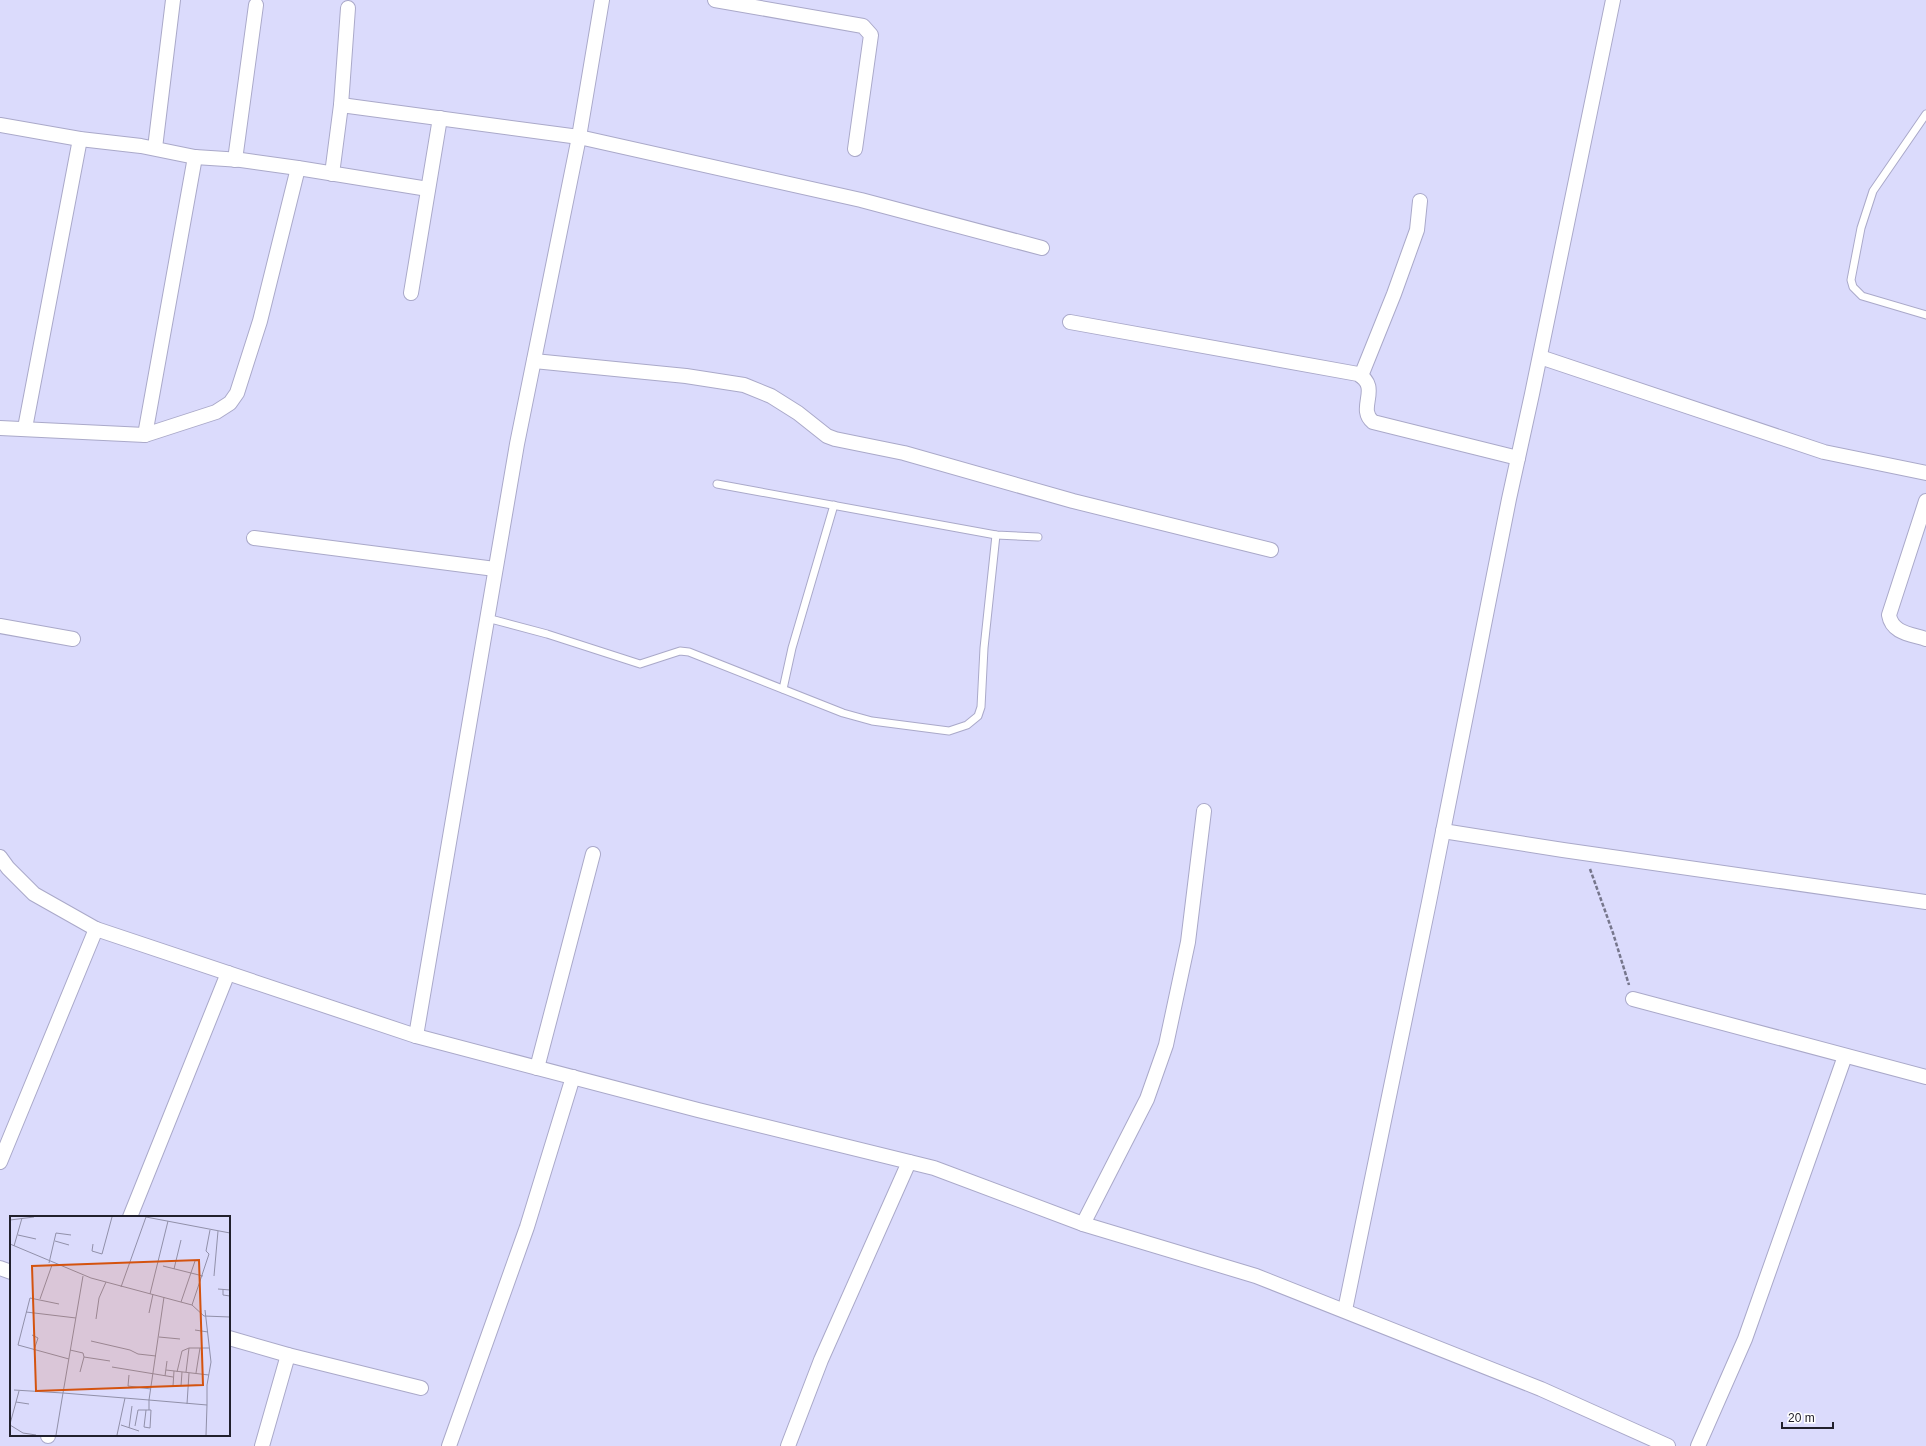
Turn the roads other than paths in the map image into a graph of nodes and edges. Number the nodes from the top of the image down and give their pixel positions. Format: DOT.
graph roads {
  1 [pos="173,0"];
  2 [pos="602,0"];
  3 [pos="715,0"];
  4 [pos="1613,0"];
  5 [pos="256,5"];
  6 [pos="348,8"];
  7 [pos="341,105"];
  8 [pos="1926,114"];
  9 [pos="440,118"];
  10 [pos="0,125"];
  11 [pos="579,137"];
  12 [pos="80,139"];
  13 [pos="155,148"];
  14 [pos="856,149"];
  15 [pos="195,157"];
  16 [pos="235,160"];
  17 [pos="298,168"];
  18 [pos="332,174"];
  19 [pos="428,189"];
  20 [pos="1420,201"];
  21 [pos="1042,248"];
  22 [pos="411,293"];
  23 [pos="1926,315"];
  24 [pos="1070,322"];
  25 [pos="1540,357"];
  26 [pos="534,361"];
  27 [pos="1361,376"];
  28 [pos="0,428"];
  29 [pos="25,428"];
  30 [pos="145,435"];
  31 [pos="1518,458"];
  32 [pos="1926,473"];
  33 [pos="717,484"];
  34 [pos="1926,501"];
  35 [pos="834,505"];
  36 [pos="996,535"];
  37 [pos="1038,537"];
  38 [pos="254,538"];
  39 [pos="1271,550"];
  40 [pos="495,569"];
  41 [pos="487,618"];
  42 [pos="0,626"];
  43 [pos="73,639"];
  44 [pos="1926,639"];
  45 [pos="783,689"];
  46 [pos="1204,812"];
  47 [pos="1443,831"];
  48 [pos="594,854"];
  49 [pos="0,857"];
  50 [pos="1926,902"];
  51 [pos="96,929"];
  52 [pos="228,973"];
  53 [pos="1633,999"];
  54 [pos="416,1036"];
  55 [pos="1845,1056"];
  56 [pos="537,1068"];
  57 [pos="573,1077"];
  58 [pos="1926,1077"];
  59 [pos="0,1162"];
  60 [pos="909,1162"];
  61 [pos="130,1216"];
  62 [pos="1083,1224"];
  63 [pos="0,1268"];
  64 [pos="10,1272"];
  65 [pos="1345,1310"];
  66 [pos="230,1338"];
  67 [pos="288,1355"];
  68 [pos="421,1388"];
  69 [pos="262,1446"];
  70 [pos="449,1446"];
  71 [pos="788,1446"];
  72 [pos="1668,1446"];
  73 [pos="1698,1446"];
  1 -- 13 [label="street"];
  2 -- 11 [label="street"];
  3 -- 14 [label="street"];
  4 -- 25 [label="street"];
  5 -- 16 [label="street"];
  6 -- 7 [label="street"];
  7 -- 9 [label="street"];
  7 -- 18 [label="street"];
  8 -- 23 [label="lane"];
  9 -- 11 [label="street"];
  9 -- 19 [label="street"];
  10 -- 12 [label="street"];
  11 -- 21 [label="street"];
  11 -- 26 [label="street"];
  12 -- 13 [label="street"];
  12 -- 29 [label="street"];
  13 -- 15 [label="street"];
  15 -- 16 [label="street"];
  15 -- 30 [label="street"];
  16 -- 17 [label="street"];
  17 -- 18 [label="street"];
  17 -- 30 [label="street"];
  18 -- 19 [label="street"];
  19 -- 22 [label="street"];
  20 -- 27 [label="street"];
  24 -- 27 [label="street"];
  25 -- 31 [label="street"];
  25 -- 32 [label="street"];
  26 -- 39 [label="street"];
  26 -- 40 [label="street"];
  27 -- 31 [label="street"];
  28 -- 29 [label="street"];
  29 -- 30 [label="street"];
  31 -- 47 [label="street"];
  33 -- 35 [label="lane"];
  34 -- 44 [label="street"];
  35 -- 36 [label="lane"];
  35 -- 45 [label="lane"];
  36 -- 37 [label="lane"];
  36 -- 45 [label="lane"];
  38 -- 40 [label="street"];
  40 -- 41 [label="street"];
  41 -- 45 [label="lane"];
  41 -- 54 [label="street"];
  42 -- 43 [label="street"];
  46 -- 62 [label="street"];
  47 -- 50 [label="street"];
  47 -- 65 [label="street"];
  48 -- 56 [label="street"];
  49 -- 51 [label="street"];
  51 -- 52 [label="street"];
  51 -- 59 [label="street"];
  52 -- 54 [label="street"];
  52 -- 61 [label="street"];
  53 -- 55 [label="street"];
  54 -- 56 [label="street"];
  55 -- 58 [label="street"];
  55 -- 73 [label="street"];
  56 -- 57 [label="street"];
  57 -- 60 [label="street"];
  57 -- 70 [label="street"];
  60 -- 62 [label="street"];
  60 -- 71 [label="street"];
  62 -- 65 [label="street"];
  63 -- 64 [label="street"];
  65 -- 72 [label="street"];
  66 -- 67 [label="street"];
  67 -- 68 [label="street"];
  67 -- 69 [label="street"];
}
